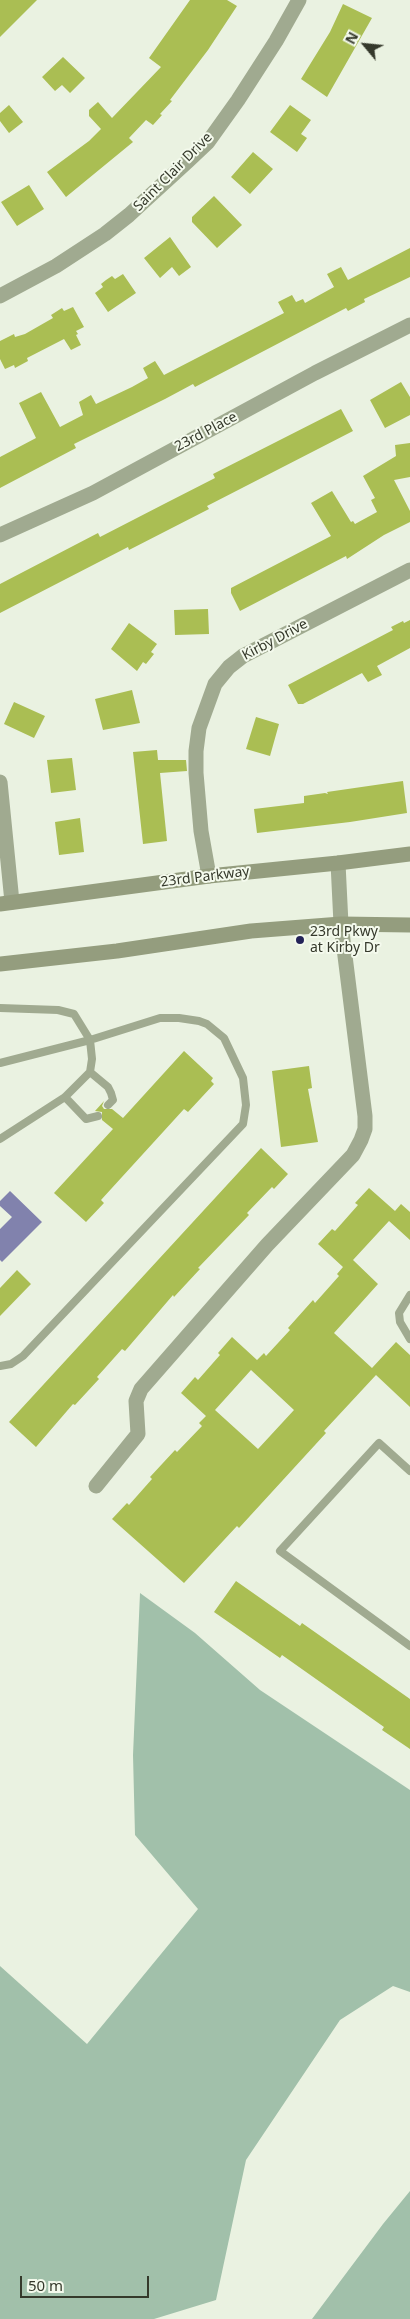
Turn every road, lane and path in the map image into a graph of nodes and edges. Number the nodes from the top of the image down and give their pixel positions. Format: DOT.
graph roads {
  1 [pos="299,0"];
  2 [pos="0,296"];
  3 [pos="410,326"];
  4 [pos="0,535"];
  5 [pos="410,570"];
  6 [pos="0,782"];
  7 [pos="410,854"];
  8 [pos="338,863"];
  9 [pos="210,876"];
  10 [pos="6,903"];
  11 [pos="341,924"];
  12 [pos="410,925"];
  13 [pos="0,964"];
  14 [pos="0,1008"];
  15 [pos="90,1040"];
  16 [pos="0,1063"];
  17 [pos="90,1072"];
  18 [pos="65,1097"];
  19 [pos="108,1105"];
  20 [pos="98,1116"];
  21 [pos="0,1139"];
  22 [pos="410,1295"];
  23 [pos="410,1339"];
  24 [pos="0,1366"];
  25 [pos="410,1471"];
  26 [pos="96,1486"];
  27 [pos="410,1646"];
  1 -- 2 [label="street, Saint Clair Drive"];
  3 -- 4 [label="street, 23rd Place"];
  5 -- 9 [label="street, Kirby Drive"];
  6 -- 10 [label="street"];
  7 -- 8 [label="street, 23rd Parkway"];
  8 -- 9 [label="street, 23rd Parkway"];
  8 -- 11 [label="street"];
  9 -- 10 [label="street, 23rd Parkway"];
  11 -- 12 [label="street"];
  11 -- 13 [label="street"];
  11 -- 26 [label="street"];
  14 -- 15 [label="lane"];
  15 -- 16 [label="lane"];
  15 -- 17 [label="lane"];
  15 -- 24 [label="lane"];
  17 -- 18 [label="lane"];
  17 -- 19 [label="lane"];
  18 -- 20 [label="lane"];
  18 -- 21 [label="lane"];
  22 -- 23 [label="lane"];
  25 -- 27 [label="lane"];
}
